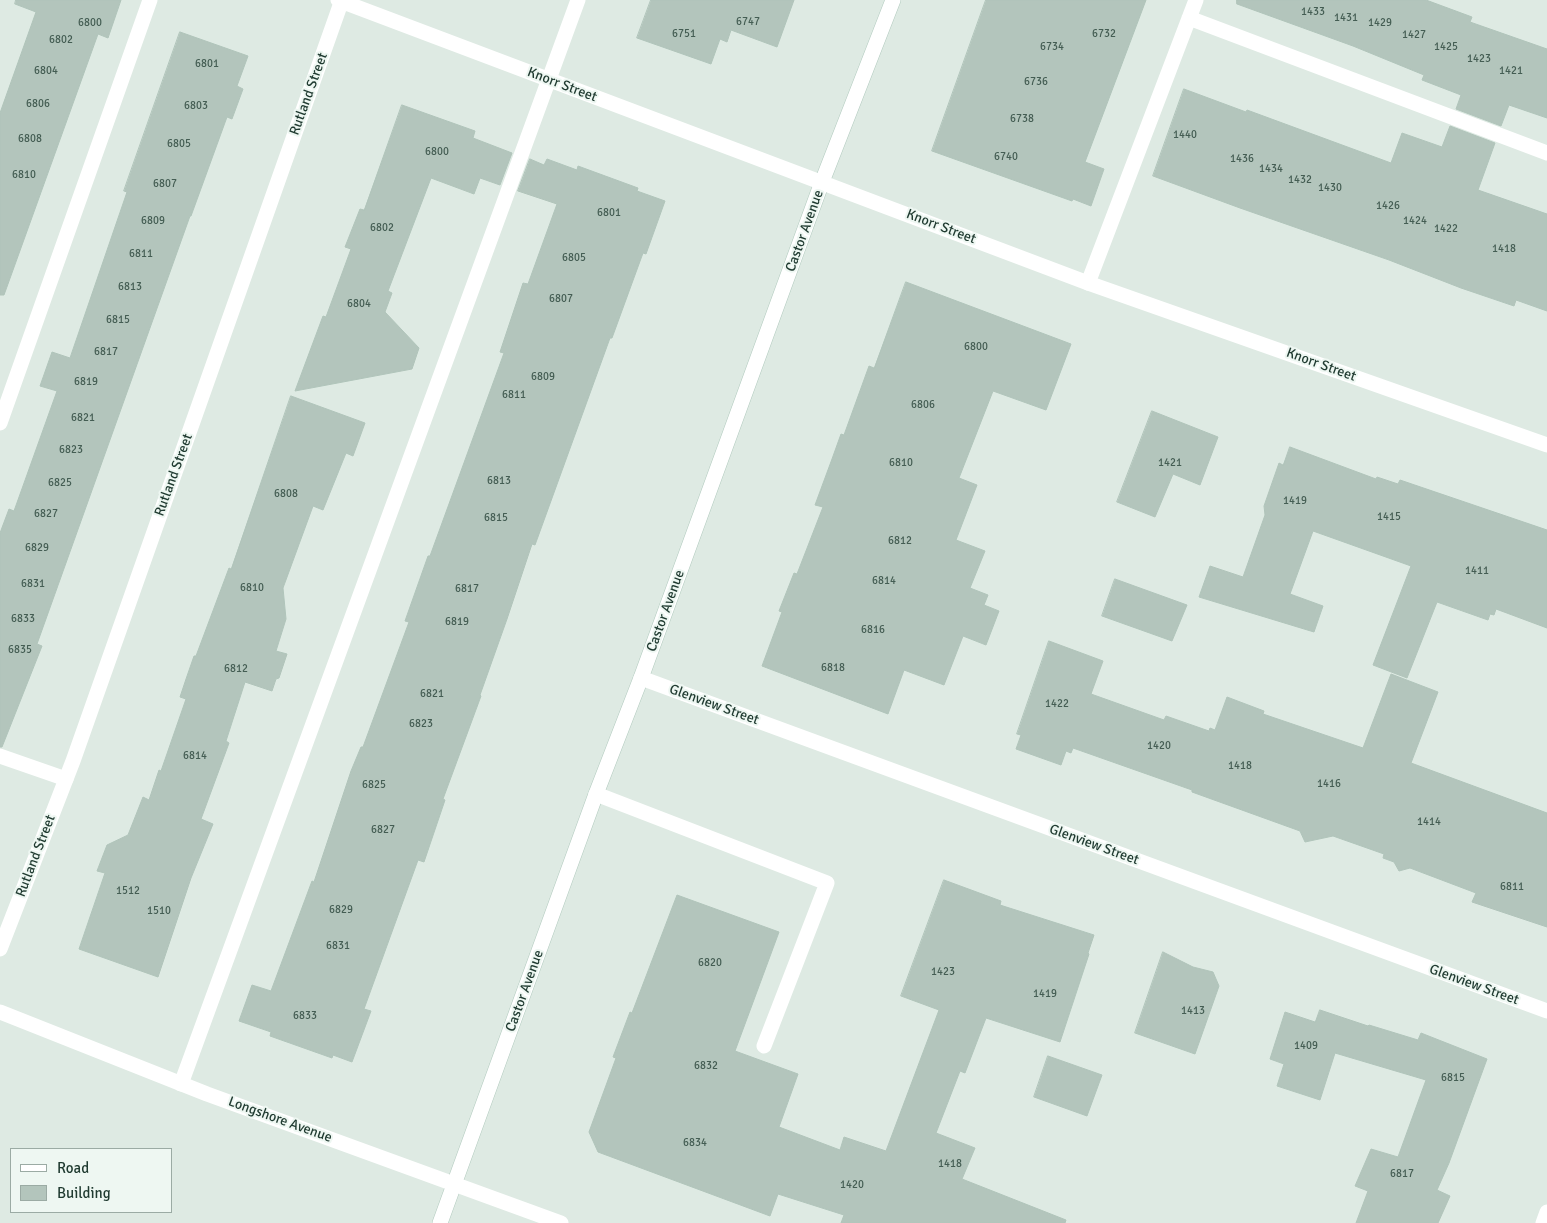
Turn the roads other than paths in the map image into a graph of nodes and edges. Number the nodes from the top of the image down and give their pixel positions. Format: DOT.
graph roads {
  1 [pos="150,0"];
  2 [pos="340,0"];
  3 [pos="578,0"];
  4 [pos="893,0"];
  5 [pos="1196,0"];
  6 [pos="1189,18"];
  7 [pos="549,80"];
  8 [pos="1547,153"];
  9 [pos="822,182"];
  10 [pos="1088,283"];
  11 [pos="0,423"];
  12 [pos="1547,445"];
  13 [pos="641,678"];
  14 [pos="0,756"];
  15 [pos="66,778"];
  16 [pos="596,794"];
  17 [pos="0,949"];
  18 [pos="0,1012"];
  19 [pos="1547,1012"];
  20 [pos="764,1046"];
  21 [pos="181,1084"];
  22 [pos="455,1184"];
  23 [pos="1547,1212"];
  24 [pos="440,1223"];
  25 [pos="561,1223"];
  26 [pos="1543,1223"];
  1 -- 11 [label="street"];
  2 -- 7 [label="street, Knorr Street"];
  2 -- 15 [label="street, Rutland Street"];
  3 -- 7 [label="street"];
  4 -- 9 [label="street, Castor Avenue"];
  5 -- 6 [label="street"];
  6 -- 8 [label="street"];
  6 -- 10 [label="street"];
  7 -- 9 [label="street, Knorr Street"];
  7 -- 21 [label="street"];
  9 -- 10 [label="street, Knorr Street"];
  9 -- 13 [label="street, Castor Avenue"];
  10 -- 12 [label="street, Knorr Street"];
  13 -- 16 [label="street, Castor Avenue"];
  13 -- 19 [label="street, Glenview Street"];
  14 -- 15 [label="street"];
  15 -- 17 [label="street, Rutland Street"];
  16 -- 20 [label="street"];
  16 -- 22 [label="street, Castor Avenue"];
  18 -- 21 [label="street, Longshore Avenue"];
  21 -- 22 [label="street, Longshore Avenue"];
  22 -- 24 [label="street, Castor Avenue"];
  22 -- 25 [label="street, Longshore Avenue"];
  23 -- 26 [label="street"];
}
